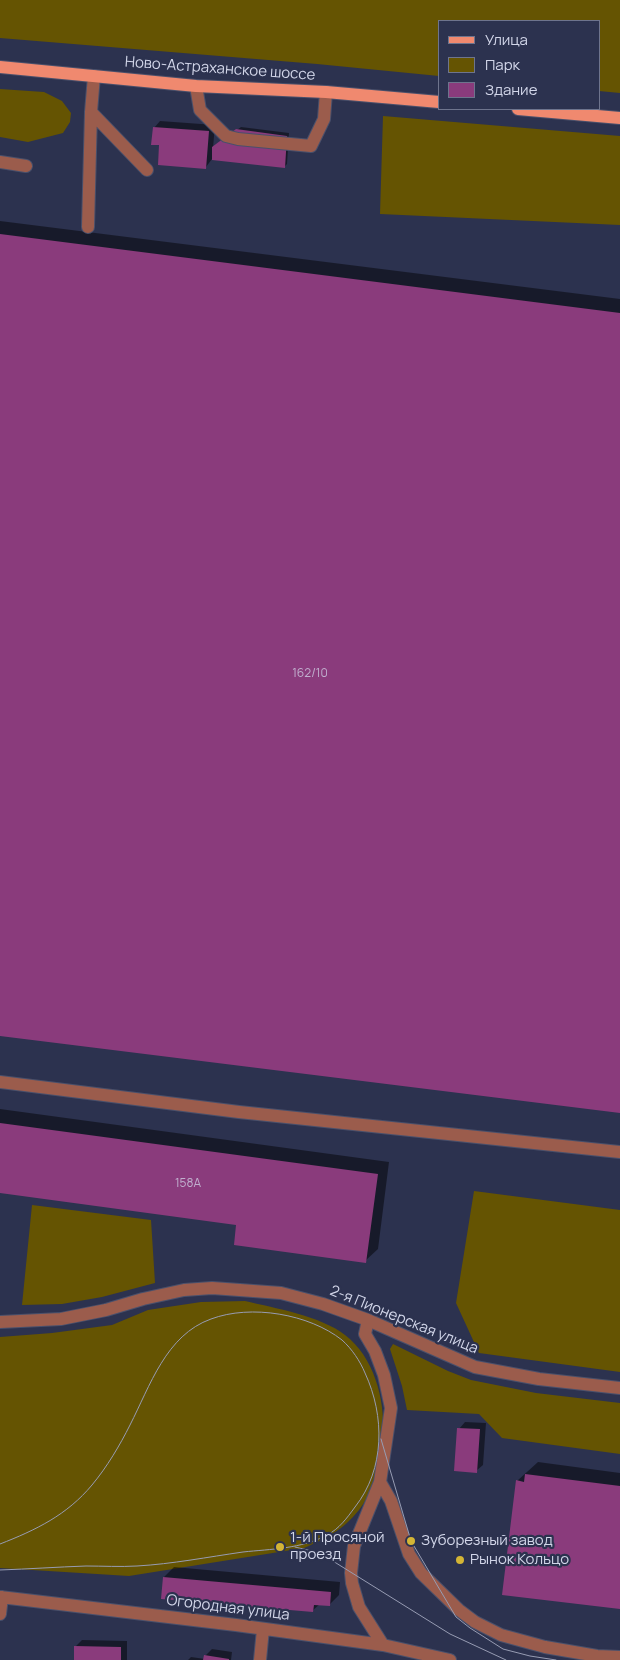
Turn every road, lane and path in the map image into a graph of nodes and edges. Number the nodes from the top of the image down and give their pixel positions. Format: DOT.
graph roads {
  1 [pos="0,67"];
  2 [pos="94,76"];
  3 [pos="196,86"];
  4 [pos="326,92"];
  5 [pos="438,102"];
  6 [pos="529,110"];
  7 [pos="92,112"];
  8 [pos="620,118"];
  9 [pos="0,162"];
  10 [pos="26,166"];
  11 [pos="147,170"];
  12 [pos="88,227"];
  13 [pos="0,1082"];
  14 [pos="620,1152"];
  15 [pos="368,1320"];
  16 [pos="0,1322"];
  17 [pos="620,1388"];
  18 [pos="380,1482"];
  19 [pos="1,1597"];
  20 [pos="0,1614"];
  21 [pos="263,1629"];
  22 [pos="383,1645"];
  23 [pos="620,1657"];
  24 [pos="260,1660"];
  25 [pos="450,1660"];
  1 -- 2 [label="main road, Ново-Астраханское шоссе"];
  2 -- 3 [label="main road, Ново-Астраханское шоссе"];
  2 -- 7 [label="street"];
  3 -- 4 [label="main road, Ново-Астраханское шоссе"];
  3 -- 4 [label="street"];
  4 -- 5 [label="main road, Ново-Астраханское шоссе"];
  6 -- 8 [label="main road"];
  7 -- 11 [label="street"];
  7 -- 12 [label="street"];
  9 -- 10 [label="street"];
  13 -- 14 [label="street"];
  15 -- 16 [label="street, 2-я Пионерская улица"];
  15 -- 17 [label="street, 2-я Пионерская улица"];
  15 -- 18 [label="street"];
  18 -- 22 [label="street"];
  18 -- 23 [label="street"];
  19 -- 20 [label="street"];
  19 -- 21 [label="street, Огородная улица"];
  21 -- 22 [label="street, Огородная улица"];
  21 -- 24 [label="street"];
  22 -- 25 [label="street, Огородная улица"];
}
